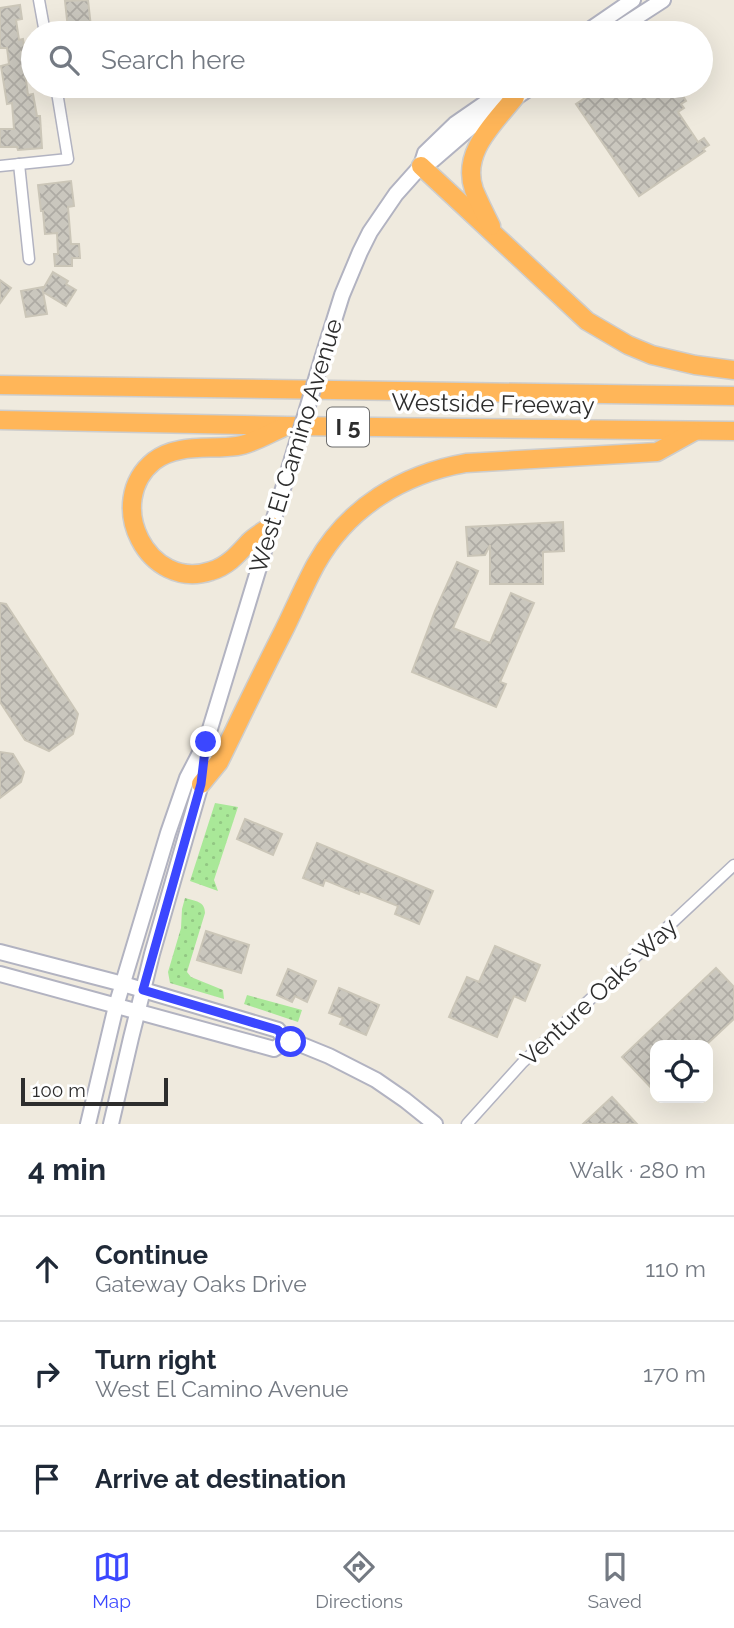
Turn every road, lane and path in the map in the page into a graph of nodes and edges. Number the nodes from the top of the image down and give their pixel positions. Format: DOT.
graph roads {
  1 [pos="39,0"];
  2 [pos="633,0"];
  3 [pos="663,0"];
  4 [pos="43,21"];
  5 [pos="602,21"];
  6 [pos="631,21"];
  7 [pos="58,98"];
  8 [pos="505,98"];
  9 [pos="508,98"];
  10 [pos="19,164"];
  11 [pos="0,166"];
  12 [pos="421,166"];
  13 [pos="493,232"];
  14 [pos="29,260"];
  15 [pos="734,370"];
  16 [pos="0,385"];
  17 [pos="734,396"];
  18 [pos="0,419"];
  19 [pos="287,426"];
  20 [pos="696,431"];
  21 [pos="734,431"];
  22 [pos="271,526"];
  23 [pos="206,742"];
  24 [pos="201,784"];
  25 [pos="734,865"];
  26 [pos="0,952"];
  27 [pos="0,974"];
  28 [pos="123,984"];
  29 [pos="143,990"];
  30 [pos="116,1006"];
  31 [pos="137,1012"];
  32 [pos="286,1041"];
  33 [pos="88,1124"];
  34 [pos="111,1124"];
  35 [pos="435,1124"];
  36 [pos="467,1124"];
  1 -- 4 [label="street"];
  2 -- 5 [label="main road"];
  3 -- 6 [label="main road"];
  7 -- 10 [label="street"];
  8 -- 12 [label="main road, West El Camino Avenue"];
  9 -- 13 [label="highway"];
  10 -- 11 [label="street"];
  10 -- 14 [label="street"];
  12 -- 13 [label="highway"];
  12 -- 22 [label="main road, West El Camino Avenue, bridge"];
  13 -- 15 [label="highway"];
  16 -- 17 [label="highway, Westside Freeway / I 5"];
  18 -- 19 [label="highway, Westside Freeway / I 5"];
  19 -- 20 [label="highway, Westside Freeway / I 5"];
  19 -- 22 [label="highway"];
  20 -- 21 [label="highway, Westside Freeway / I 5"];
  20 -- 24 [label="highway"];
  22 -- 23 [label="main road, West El Camino Avenue"];
  23 -- 24 [label="main road, West El Camino Avenue"];
  23 -- 28 [label="main road, West El Camino Avenue"];
  24 -- 29 [label="main road, West El Camino Avenue"];
  25 -- 36 [label="street, Venture Oaks Way"];
  26 -- 28 [label="main road"];
  27 -- 30 [label="main road"];
  28 -- 29 [label="main road"];
  28 -- 30 [label="main road, West El Camino Avenue"];
  29 -- 31 [label="main road, West El Camino Avenue"];
  29 -- 32 [label="main road"];
  30 -- 31 [label="main road"];
  30 -- 33 [label="main road, West El Camino Avenue"];
  31 -- 32 [label="main road"];
  31 -- 34 [label="main road, West El Camino Avenue"];
  32 -- 35 [label="main road"];
}
